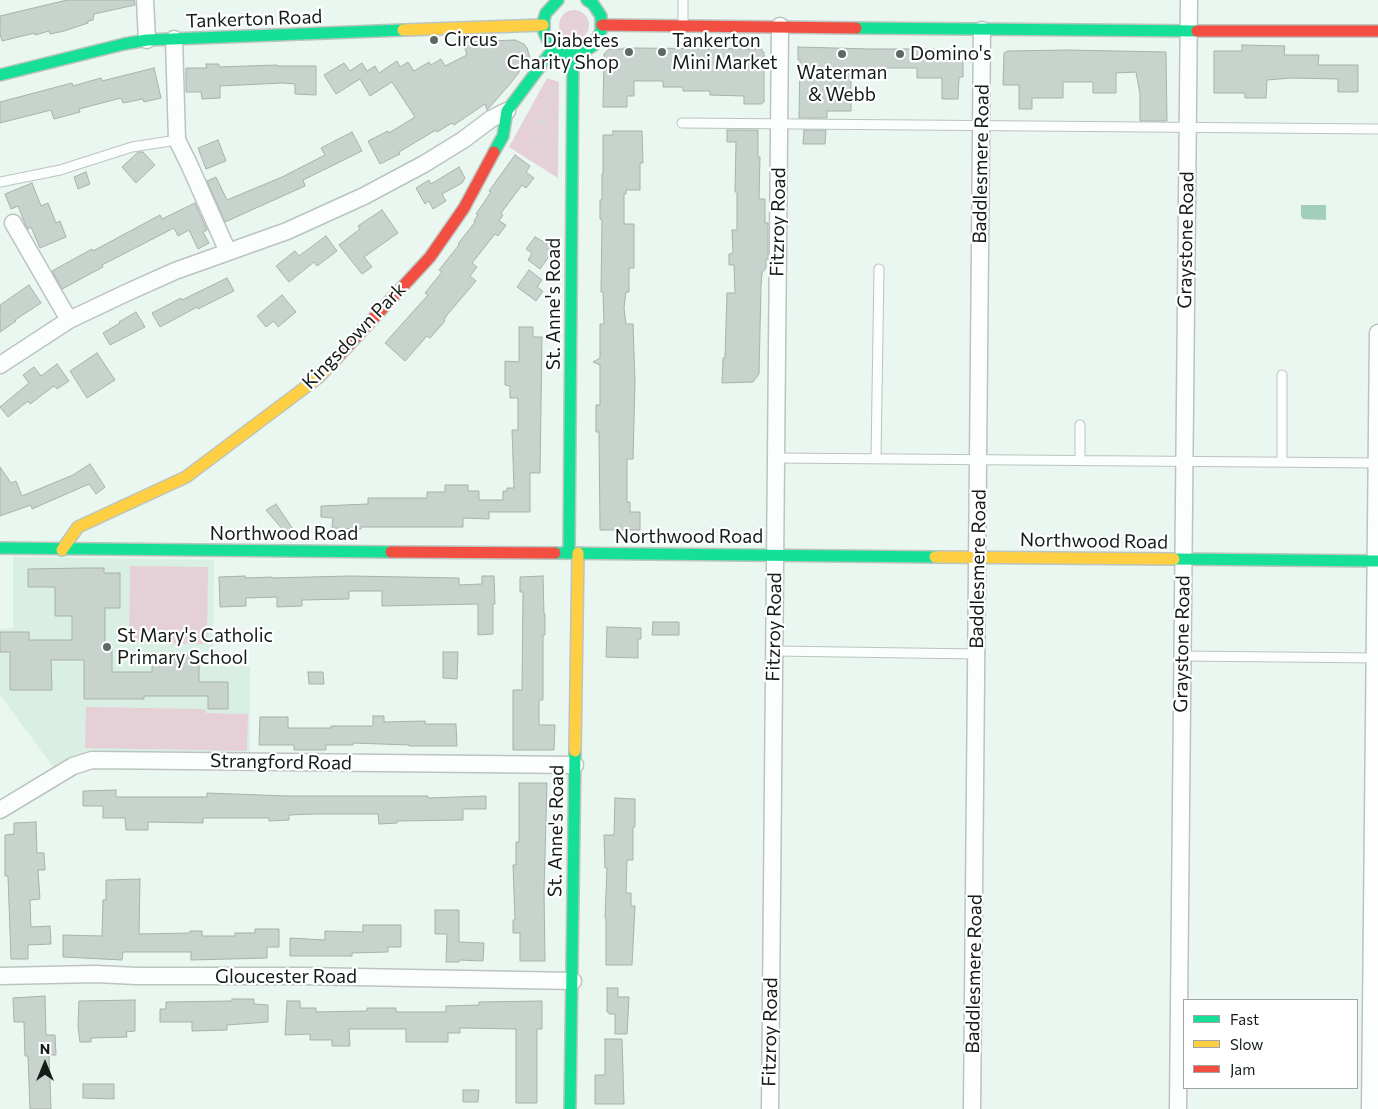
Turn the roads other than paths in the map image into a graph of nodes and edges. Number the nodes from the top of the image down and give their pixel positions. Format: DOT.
graph roads {
  1 [pos="145,0"];
  2 [pos="558,0"];
  3 [pos="587,0"];
  4 [pos="683,0"];
  5 [pos="1190,0"];
  6 [pos="602,25"];
  7 [pos="543,26"];
  8 [pos="684,26"];
  9 [pos="780,26"];
  10 [pos="982,30"];
  11 [pos="1189,31"];
  12 [pos="1378,31"];
  13 [pos="147,40"];
  14 [pos="174,40"];
  15 [pos="554,48"];
  16 [pos="573,55"];
  17 [pos="0,75"];
  18 [pos="507,112"];
  19 [pos="682,122"];
  20 [pos="779,124"];
  21 [pos="982,126"];
  22 [pos="1187,127"];
  23 [pos="1378,129"];
  24 [pos="177,140"];
  25 [pos="0,182"];
  26 [pos="13,223"];
  27 [pos="228,252"];
  28 [pos="879,269"];
  29 [pos="69,320"];
  30 [pos="1378,333"];
  31 [pos="0,365"];
  32 [pos="1282,375"];
  33 [pos="1080,425"];
  34 [pos="776,458"];
  35 [pos="876,458"];
  36 [pos="979,460"];
  37 [pos="1080,460"];
  38 [pos="1184,462"];
  39 [pos="1282,462"];
  40 [pos="1377,464"];
  41 [pos="0,548"];
  42 [pos="62,550"];
  43 [pos="574,553"];
  44 [pos="775,555"];
  45 [pos="978,558"];
  46 [pos="1183,560"];
  47 [pos="1377,561"];
  48 [pos="774,650"];
  49 [pos="977,654"];
  50 [pos="1182,656"];
  51 [pos="1376,658"];
  52 [pos="575,765"];
  53 [pos="0,810"];
  54 [pos="0,976"];
  55 [pos="573,981"];
  56 [pos="570,1109"];
  57 [pos="770,1109"];
  58 [pos="972,1109"];
  59 [pos="1178,1109"];
  60 [pos="1370,1109"];
  1 -- 13 [label="street"];
  2 -- 7 [label="street"];
  3 -- 6 [label="street"];
  4 -- 8 [label="lane"];
  5 -- 11 [label="street, Graystone Road"];
  6 -- 8 [label="street"];
  6 -- 16 [label="street"];
  7 -- 14 [label="street, Tankerton Road"];
  7 -- 15 [label="street"];
  8 -- 9 [label="street"];
  9 -- 10 [label="street"];
  9 -- 20 [label="street, Fitzroy Road"];
  10 -- 11 [label="street"];
  10 -- 21 [label="street, Baddlesmere Road"];
  11 -- 12 [label="street"];
  11 -- 22 [label="street, Graystone Road"];
  13 -- 14 [label="street, Tankerton Road"];
  13 -- 17 [label="street, Tankerton Road"];
  14 -- 24 [label="street"];
  15 -- 16 [label="street"];
  15 -- 18 [label="street, Kingsdown Park"];
  16 -- 43 [label="street, St. Anne's Road"];
  18 -- 27 [label="street, Kingsdown Park"];
  18 -- 42 [label="street, Kingsdown Park"];
  19 -- 20 [label="lane"];
  20 -- 21 [label="lane"];
  20 -- 34 [label="street, Fitzroy Road"];
  21 -- 22 [label="lane"];
  21 -- 36 [label="street, Baddlesmere Road"];
  22 -- 23 [label="lane"];
  22 -- 38 [label="street, Graystone Road"];
  24 -- 25 [label="lane"];
  24 -- 27 [label="street"];
  26 -- 29 [label="street"];
  27 -- 29 [label="street, Kingsdown Park"];
  28 -- 35 [label="lane"];
  29 -- 31 [label="street, Kingsdown Park"];
  30 -- 40 [label="street"];
  32 -- 39 [label="lane"];
  33 -- 37 [label="lane"];
  34 -- 35 [label="lane"];
  34 -- 44 [label="street, Fitzroy Road"];
  35 -- 36 [label="lane"];
  36 -- 37 [label="lane"];
  36 -- 45 [label="street, Baddlesmere Road"];
  37 -- 38 [label="lane"];
  38 -- 39 [label="lane"];
  38 -- 46 [label="street, Graystone Road"];
  39 -- 40 [label="lane"];
  40 -- 47 [label="street"];
  41 -- 42 [label="street, Northwood Road"];
  42 -- 43 [label="street, Northwood Road"];
  43 -- 44 [label="street, Northwood Road"];
  43 -- 52 [label="street, St. Anne's Road"];
  44 -- 45 [label="street, Northwood Road"];
  44 -- 48 [label="street, Fitzroy Road"];
  45 -- 46 [label="street, Northwood Road"];
  45 -- 49 [label="street, Baddlesmere Road"];
  46 -- 47 [label="street, Northwood Road"];
  46 -- 50 [label="street, Graystone Road"];
  47 -- 51 [label="street"];
  48 -- 49 [label="lane"];
  48 -- 57 [label="street, Fitzroy Road"];
  49 -- 58 [label="street, Baddlesmere Road"];
  50 -- 51 [label="lane"];
  50 -- 59 [label="street, Graystone Road"];
  51 -- 60 [label="street"];
  52 -- 53 [label="street, Strangford Road"];
  52 -- 55 [label="street, St. Anne's Road"];
  54 -- 55 [label="street, Gloucester Road"];
  55 -- 56 [label="street, St. Anne's Road"];
}
